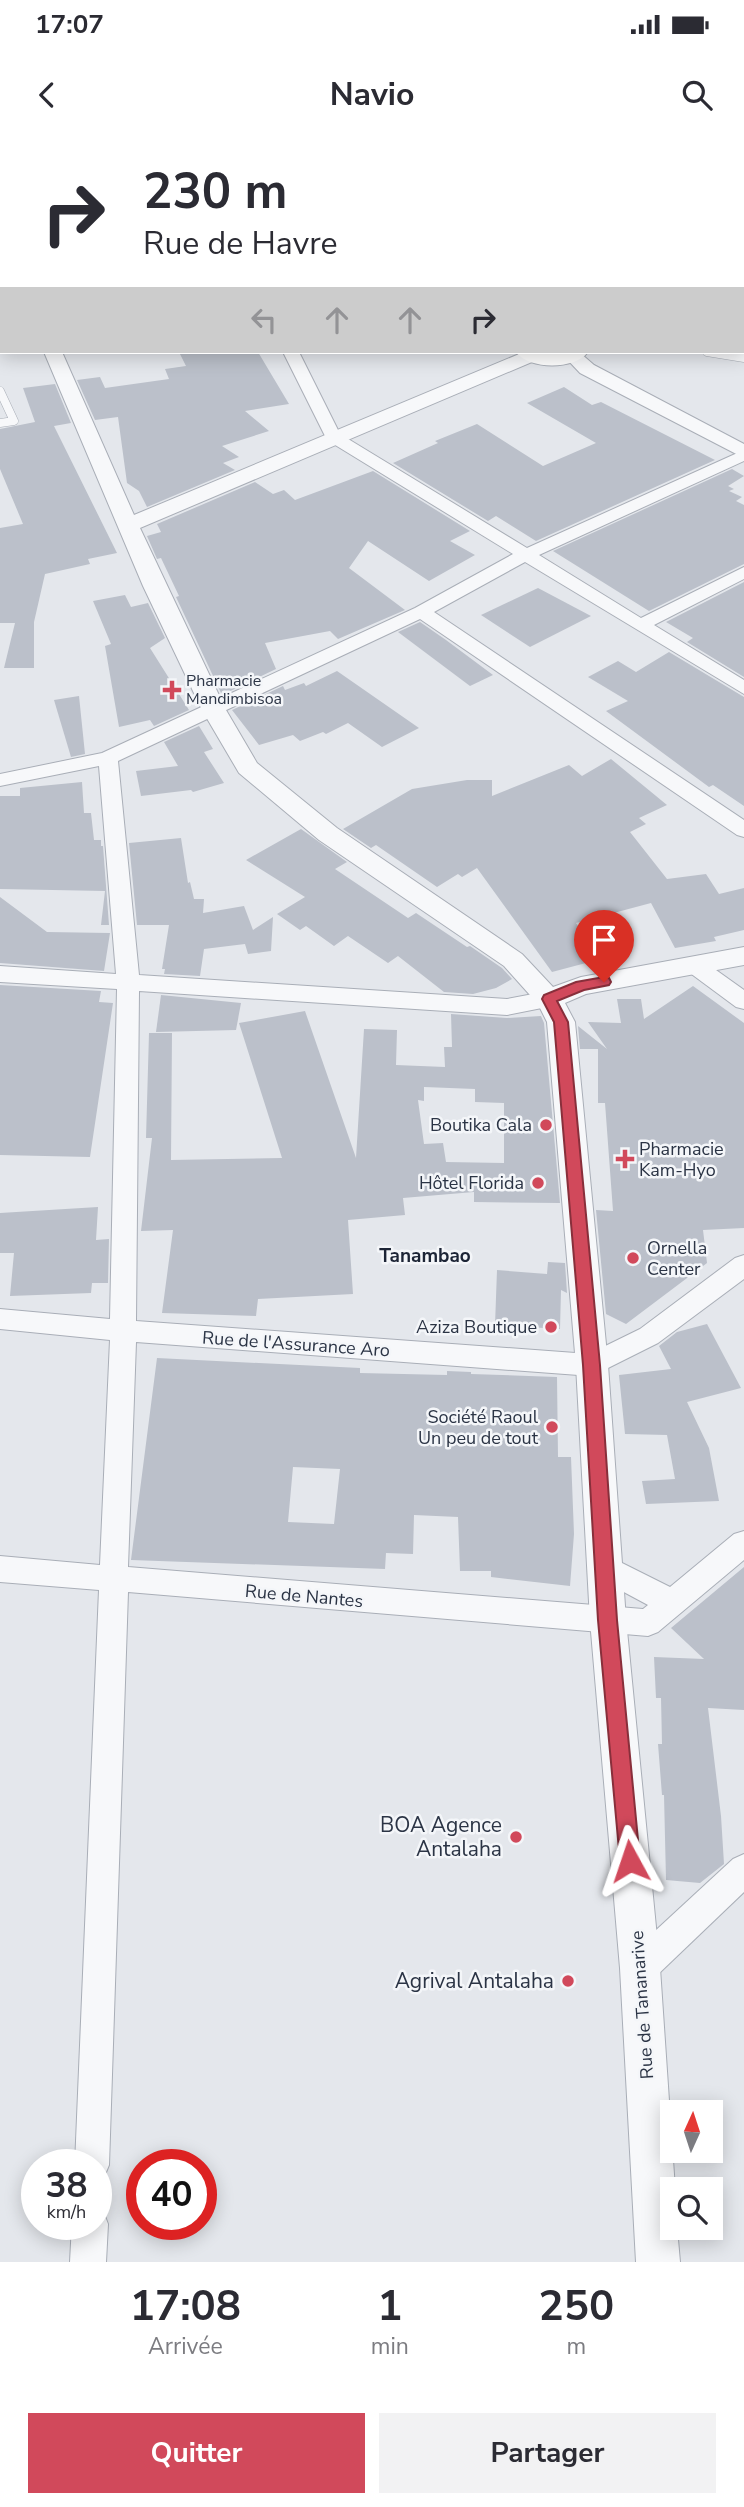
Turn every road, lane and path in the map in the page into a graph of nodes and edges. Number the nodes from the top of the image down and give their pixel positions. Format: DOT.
graph roads {
  1 [pos="54,354"];
  2 [pos="291,354"];
  3 [pos="527,354"];
  4 [pos="533,354"];
  5 [pos="571,354"];
  6 [pos="576,354"];
  7 [pos="719,354"];
  8 [pos="744,358"];
  9 [pos="0,391"];
  10 [pos="0,423"];
  11 [pos="333,437"];
  12 [pos="744,454"];
  13 [pos="129,525"];
  14 [pos="527,554"];
  15 [pos="744,572"];
  16 [pos="421,612"];
  17 [pos="643,624"];
  18 [pos="744,688"];
  19 [pos="214,710"];
  20 [pos="108,758"];
  21 [pos="0,780"];
  22 [pos="744,830"];
  23 [pos="744,956"];
  24 [pos="694,965"];
  25 [pos="0,974"];
  26 [pos="128,981"];
  27 [pos="549,999"];
  28 [pos="744,1001"];
  29 [pos="744,1265"];
  30 [pos="0,1319"];
  31 [pos="123,1331"];
  32 [pos="592,1365"];
  33 [pos="744,1543"];
  34 [pos="604,1567"];
  35 [pos="0,1569"];
  36 [pos="114,1581"];
  37 [pos="672,1603"];
  38 [pos="608,1620"];
  39 [pos="744,1870"];
  40 [pos="640,1968"];
  41 [pos="93,2149"];
  42 [pos="89,2240"];
  43 [pos="88,2262"];
  44 [pos="658,2262"];
  1 -- 13 [label="street"];
  2 -- 11 [label="street"];
  3 -- 11 [label="street"];
  4 -- 5 [label="main road"];
  6 -- 12 [label="street"];
  7 -- 8 [label="lane"];
  9 -- 10 [label="lane"];
  11 -- 13 [label="street"];
  11 -- 14 [label="street"];
  12 -- 14 [label="street"];
  13 -- 19 [label="street"];
  14 -- 16 [label="street"];
  14 -- 17 [label="street"];
  15 -- 17 [label="street"];
  16 -- 19 [label="street"];
  16 -- 22 [label="street"];
  17 -- 18 [label="street"];
  19 -- 20 [label="street"];
  19 -- 27 [label="street"];
  20 -- 21 [label="street"];
  20 -- 26 [label="street"];
  23 -- 24 [label="street"];
  24 -- 27 [label="street"];
  24 -- 28 [label="street"];
  25 -- 26 [label="street"];
  26 -- 27 [label="street"];
  26 -- 31 [label="street"];
  27 -- 32 [label="street, Rue de Tananarive"];
  29 -- 32 [label="street"];
  30 -- 31 [label="street, Rue de l'Assurance Aro"];
  31 -- 32 [label="street, Rue de l'Assurance Aro"];
  31 -- 36 [label="street"];
  32 -- 34 [label="street, Rue de Tananarive"];
  33 -- 37 [label="street, Rue de Nantes"];
  34 -- 37 [label="street"];
  34 -- 38 [label="street, Rue de Tananarive"];
  35 -- 36 [label="street, Rue de Nantes"];
  36 -- 38 [label="street, Rue de Nantes"];
  36 -- 41 [label="street"];
  37 -- 38 [label="street, Rue de Nantes"];
  38 -- 40 [label="street, Rue de Tananarive"];
  39 -- 40 [label="street"];
  40 -- 44 [label="street, Rue de Tananarive"];
  42 -- 43 [label="street"];
}
